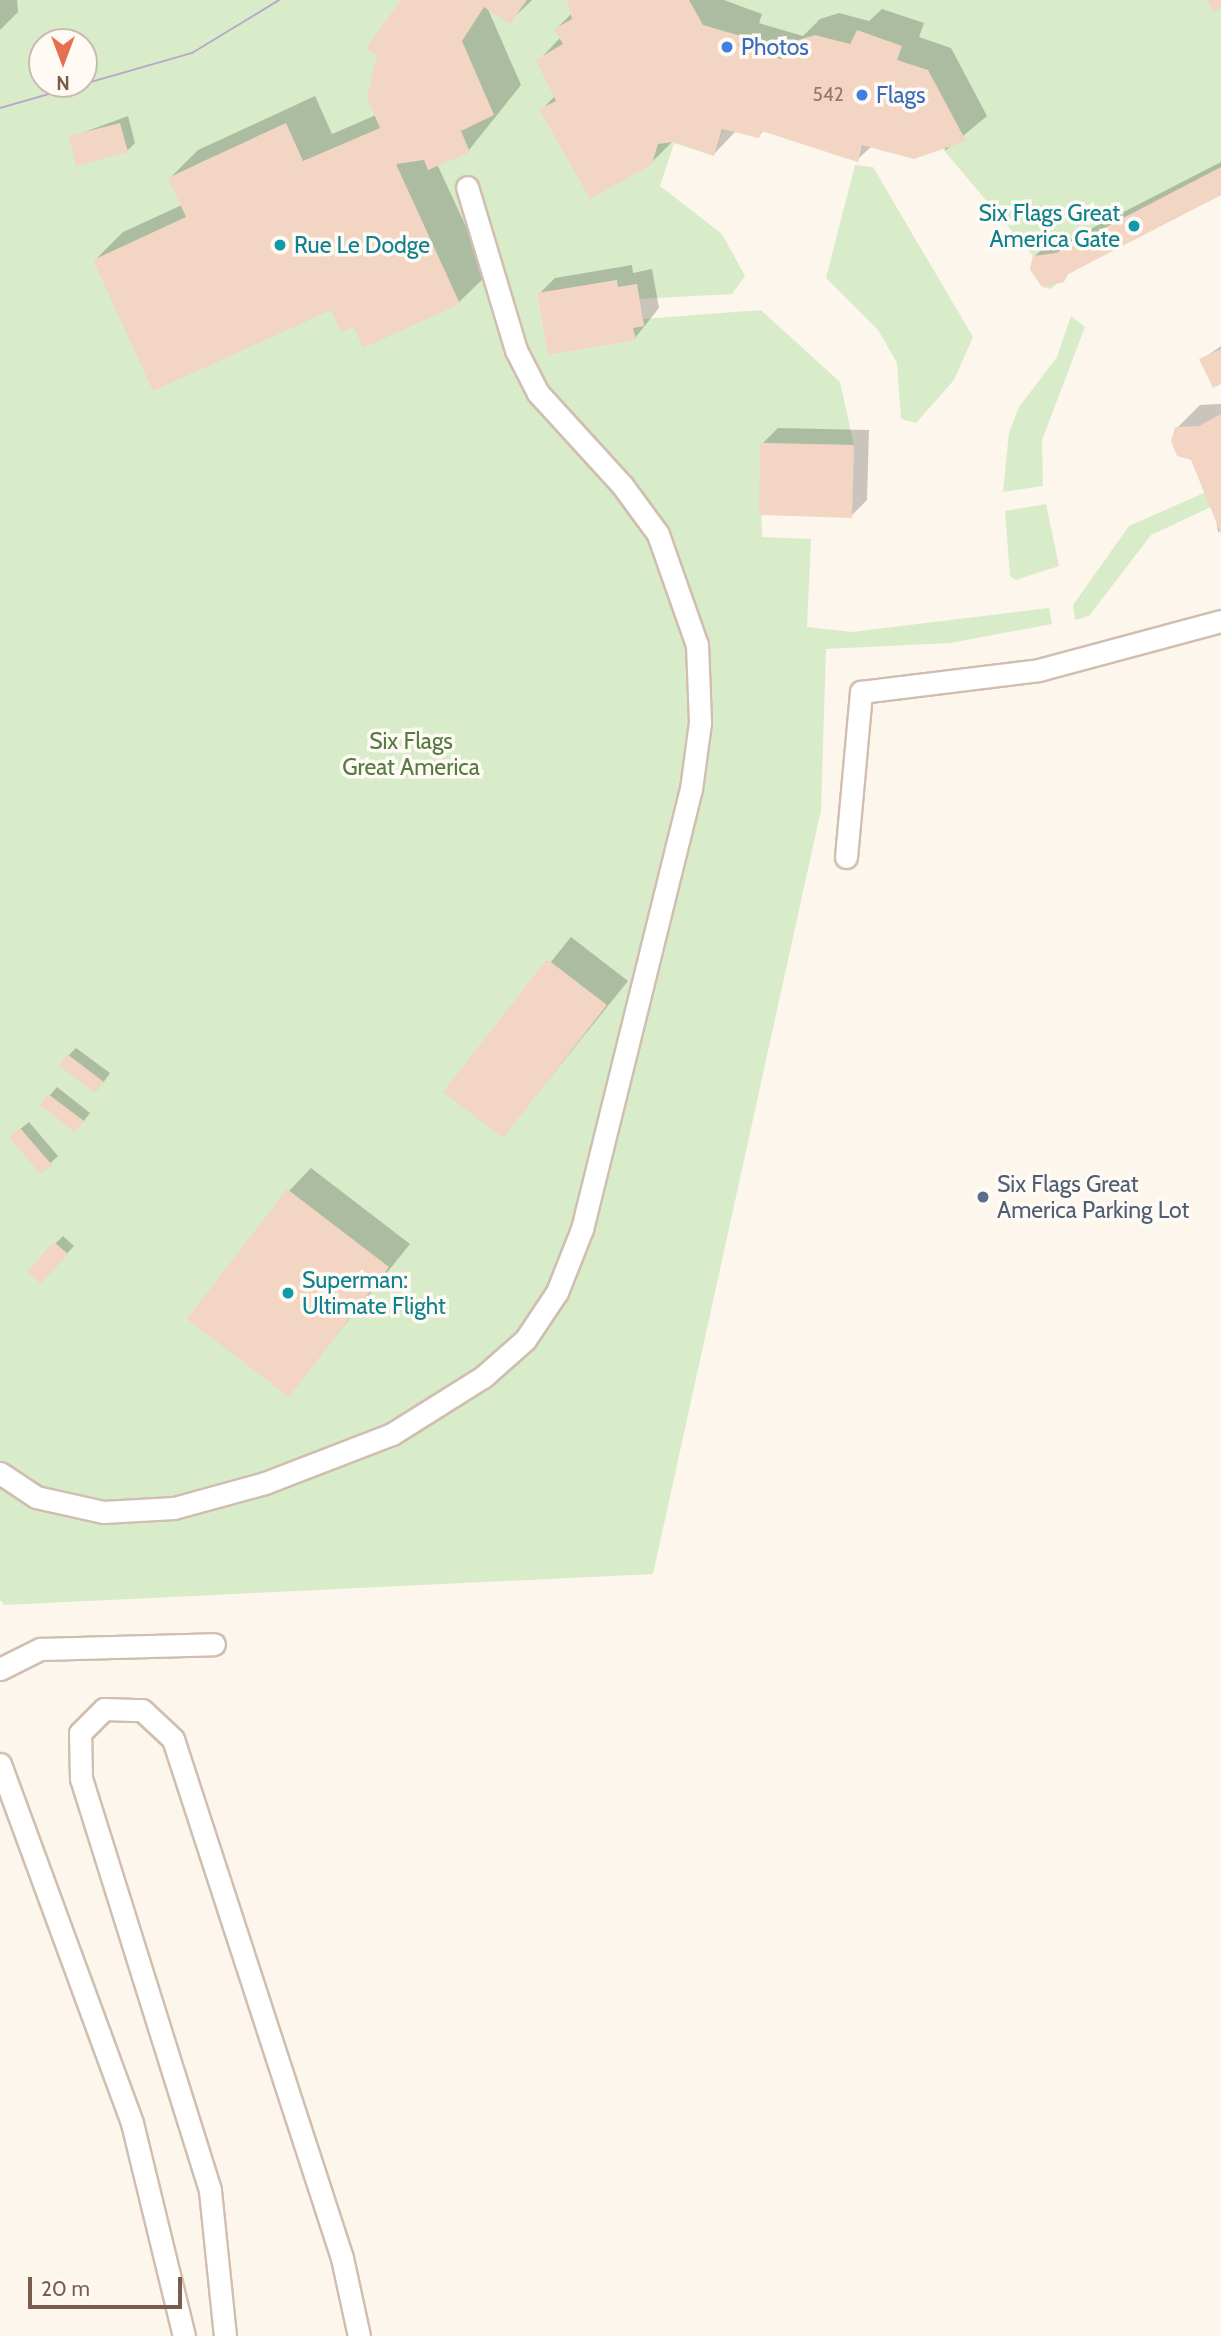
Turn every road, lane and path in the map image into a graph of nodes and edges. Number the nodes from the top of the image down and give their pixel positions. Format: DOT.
graph roads {
  1 [pos="467,187"];
  2 [pos="1221,621"];
  3 [pos="846,857"];
  4 [pos="0,1473"];
  5 [pos="214,1644"];
  6 [pos="0,1669"];
  7 [pos="0,1765"];
  8 [pos="184,2336"];
  9 [pos="225,2336"];
  10 [pos="359,2336"];
  1 -- 4 [label="lane"];
  2 -- 3 [label="lane"];
  5 -- 6 [label="lane"];
  7 -- 8 [label="lane"];
  9 -- 10 [label="lane"];
}
